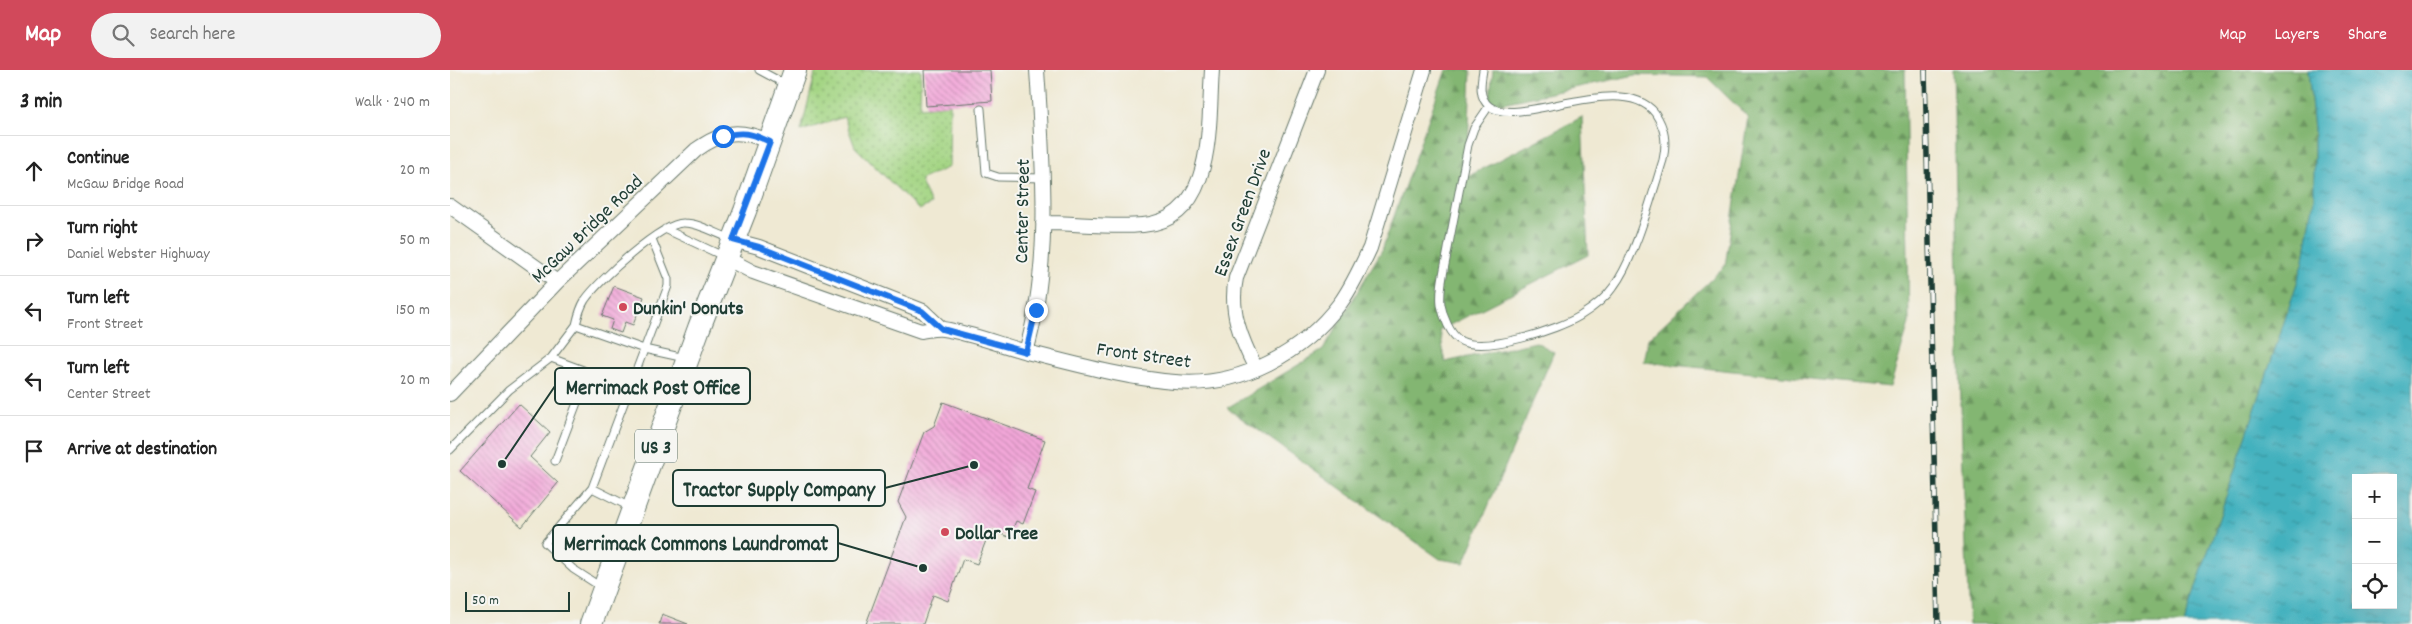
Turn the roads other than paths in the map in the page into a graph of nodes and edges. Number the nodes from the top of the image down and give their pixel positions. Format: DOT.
graph roads {
  1 [pos="758,70"];
  2 [pos="1037,70"];
  3 [pos="1212,70"];
  4 [pos="1317,70"];
  5 [pos="1424,70"];
  6 [pos="1483,70"];
  7 [pos="792,78"];
  8 [pos="1488,106"];
  9 [pos="980,109"];
  10 [pos="770,142"];
  11 [pos="1043,178"];
  12 [pos="450,206"];
  13 [pos="1043,223"];
  14 [pos="665,229"];
  15 [pos="652,239"];
  16 [pos="730,249"];
  17 [pos="556,282"];
  18 [pos="576,325"];
  19 [pos="942,329"];
  20 [pos="644,349"];
  21 [pos="1026,352"];
  22 [pos="551,358"];
  23 [pos="687,359"];
  24 [pos="1256,369"];
  25 [pos="450,394"];
  26 [pos="450,450"];
  27 [pos="556,461"];
  28 [pos="592,488"];
  29 [pos="633,508"];
  30 [pos="604,590"];
  31 [pos="591,624"];
  1 -- 7 [label="lane"];
  2 -- 11 [label="street, Center Street"];
  3 -- 13 [label="street"];
  4 -- 24 [label="street, Essex Green Drive"];
  5 -- 24 [label="street, Front Street"];
  6 -- 8 [label="lane"];
  7 -- 10 [label="main road, US 3"];
  8 -- 8 [label="lane"];
  9 -- 11 [label="lane"];
  10 -- 16 [label="main road, US 3"];
  10 -- 17 [label="street, McGaw Bridge Road"];
  11 -- 13 [label="street, Center Street"];
  12 -- 17 [label="street"];
  13 -- 21 [label="street, Center Street"];
  14 -- 15 [label="lane"];
  14 -- 16 [label="lane"];
  14 -- 16 [label="lane"];
  15 -- 18 [label="lane"];
  15 -- 20 [label="lane"];
  16 -- 19 [label="street, Front Street"];
  16 -- 19 [label="street, Front Street"];
  16 -- 23 [label="main road, US 3"];
  17 -- 25 [label="street, McGaw Bridge Road"];
  18 -- 20 [label="lane"];
  18 -- 22 [label="lane"];
  19 -- 21 [label="street, Front Street"];
  20 -- 23 [label="lane"];
  20 -- 28 [label="lane"];
  21 -- 24 [label="street, Front Street"];
  22 -- 26 [label="lane"];
  22 -- 27 [label="lane"];
  23 -- 29 [label="main road, US 3"];
  28 -- 29 [label="lane"];
  28 -- 30 [label="lane"];
  29 -- 30 [label="main road, US 3"];
  30 -- 31 [label="main road, US 3"];
}
